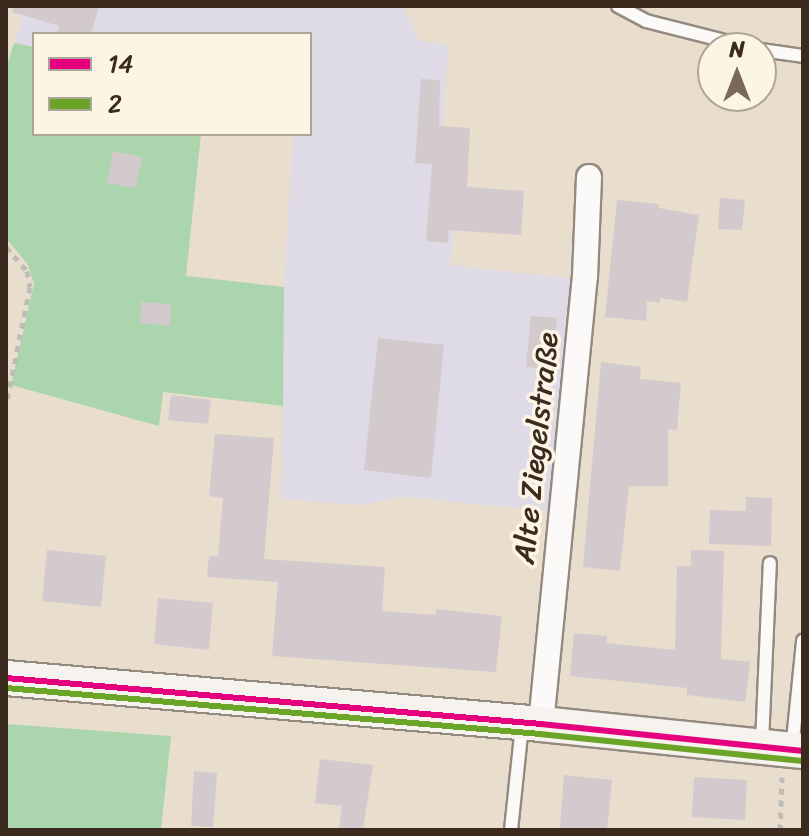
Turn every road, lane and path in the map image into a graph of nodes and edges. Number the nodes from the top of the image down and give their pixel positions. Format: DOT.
graph roads {
  1 [pos="618,6"];
  2 [pos="697,34"];
  3 [pos="777,52"];
  4 [pos="803,56"];
  5 [pos="589,177"];
  6 [pos="6,247"];
  7 [pos="6,405"];
  8 [pos="770,563"];
  9 [pos="803,641"];
  10 [pos="6,678"];
  11 [pos="532,723"];
  12 [pos="785,749"];
  13 [pos="511,830"];
  14 [pos="780,830"];
  1 -- 2 [label="lane"];
  3 -- 4 [label="lane"];
  5 -- 11 [label="street, Alte Ziegelstraße"];
  6 -- 7 [label="path"];
  8 -- 12 [label="lane"];
  9 -- 12 [label="lane"];
  10 -- 11 [label="main road"];
  11 -- 12 [label="main road"];
  11 -- 13 [label="lane"];
  12 -- 14 [label="path"];
}
